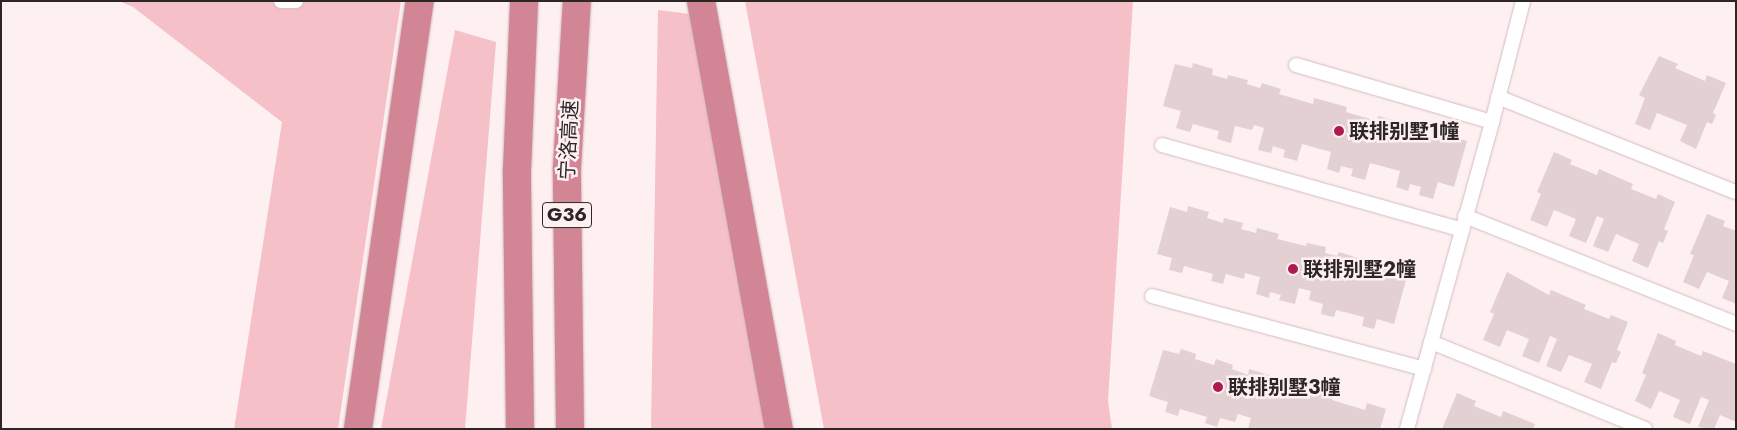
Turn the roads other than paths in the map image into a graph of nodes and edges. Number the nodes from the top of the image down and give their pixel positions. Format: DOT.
graph roads {
  1 [pos="281,1"];
  2 [pos="296,1"];
  3 [pos="420,1"];
  4 [pos="524,1"];
  5 [pos="577,1"];
  6 [pos="701,1"];
  7 [pos="1523,1"];
  8 [pos="1296,65"];
  9 [pos="1498,97"];
  10 [pos="1492,122"];
  11 [pos="1162,145"];
  12 [pos="1736,192"];
  13 [pos="1466,216"];
  14 [pos="1462,230"];
  15 [pos="1152,296"];
  16 [pos="1736,324"];
  17 [pos="1431,342"];
  18 [pos="1424,370"];
  19 [pos="358,429"];
  20 [pos="520,429"];
  21 [pos="570,429"];
  22 [pos="779,429"];
  23 [pos="1407,429"];
  24 [pos="1645,429"];
  1 -- 2 [label="lane"];
  3 -- 19 [label="highway"];
  4 -- 20 [label="highway, G36"];
  5 -- 21 [label="highway, 宁洛高速 / G36"];
  6 -- 22 [label="highway"];
  7 -- 9 [label="lane"];
  8 -- 10 [label="lane"];
  9 -- 10 [label="lane"];
  9 -- 12 [label="lane"];
  10 -- 13 [label="lane"];
  11 -- 14 [label="lane"];
  13 -- 14 [label="lane"];
  13 -- 16 [label="lane"];
  14 -- 17 [label="lane"];
  15 -- 18 [label="lane"];
  17 -- 18 [label="lane"];
  17 -- 24 [label="lane"];
  18 -- 23 [label="lane"];
}
